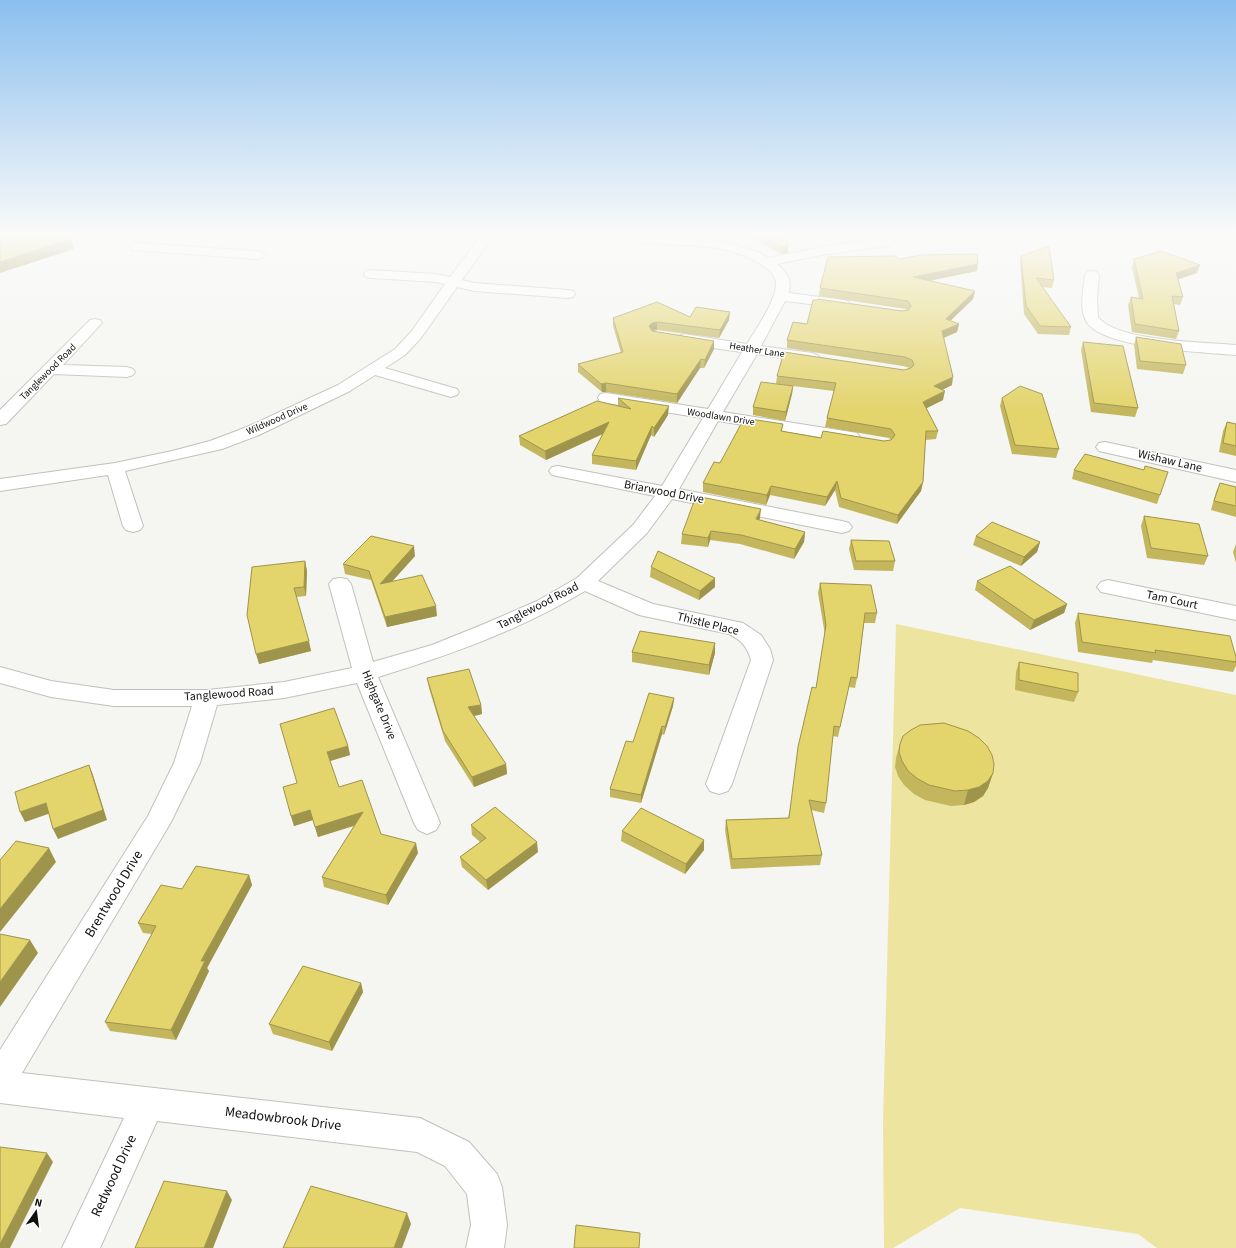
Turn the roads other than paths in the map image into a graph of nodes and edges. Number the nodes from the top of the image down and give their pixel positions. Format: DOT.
graph roads {
  1 [pos="447,294"];
  2 [pos="1091,294"];
  3 [pos="781,296"];
  4 [pos="856,306"];
  5 [pos="95,323"];
  6 [pos="672,337"];
  7 [pos="752,349"];
  8 [pos="1236,350"];
  9 [pos="828,361"];
  10 [pos="51,369"];
  11 [pos="374,370"];
  12 [pos="127,372"];
  13 [pos="451,392"];
  14 [pos="606,398"];
  15 [pos="2,415"];
  16 [pos="713,416"];
  17 [pos="868,440"];
  18 [pos="1105,447"];
  19 [pos="115,468"];
  20 [pos="558,471"];
  21 [pos="1236,476"];
  22 [pos="0,486"];
  23 [pos="667,493"];
  24 [pos="133,526"];
  25 [pos="842,527"];
  26 [pos="584,583"];
  27 [pos="340,584"];
  28 [pos="1108,587"];
  29 [pos="1236,613"];
  30 [pos="365,673"];
  31 [pos="0,675"];
  32 [pos="207,698"];
  33 [pos="719,784"];
  34 [pos="427,823"];
  35 [pos="0,1080"];
  36 [pos="0,1087"];
  37 [pos="148,1104"];
  38 [pos="81,1248"];
  39 [pos="485,1248"];
  1 -- 11 [label="street, Wildwood Drive"];
  2 -- 8 [label="street"];
  3 -- 4 [label="street"];
  3 -- 7 [label="street, Tanglewood Road"];
  5 -- 10 [label="street, Tanglewood Road"];
  6 -- 7 [label="street, Heather Lane"];
  7 -- 9 [label="street, Heather Lane"];
  7 -- 16 [label="street, Tanglewood Road"];
  10 -- 12 [label="street"];
  10 -- 15 [label="street, Tanglewood Road"];
  11 -- 13 [label="street"];
  11 -- 19 [label="street, Wildwood Drive"];
  14 -- 16 [label="street, Woodlawn Drive"];
  16 -- 17 [label="street, Woodlawn Drive"];
  16 -- 23 [label="street, Tanglewood Road"];
  18 -- 21 [label="street, Wishaw Lane"];
  19 -- 22 [label="street, Wildwood Drive"];
  19 -- 24 [label="street"];
  20 -- 23 [label="street, Briarwood Drive"];
  23 -- 25 [label="street, Briarwood Drive"];
  23 -- 26 [label="street, Tanglewood Road"];
  26 -- 30 [label="street, Tanglewood Road"];
  26 -- 33 [label="street, Thistle Place"];
  27 -- 30 [label="street, Highgate Drive"];
  28 -- 29 [label="street, Tam Court"];
  30 -- 32 [label="street, Tanglewood Road"];
  30 -- 34 [label="street, Highgate Drive"];
  31 -- 32 [label="street, Tanglewood Road"];
  32 -- 35 [label="street, Brentwood Drive"];
  36 -- 37 [label="street, Meadowbrook Drive"];
  37 -- 38 [label="street, Redwood Drive"];
  37 -- 39 [label="street, Meadowbrook Drive"];
}
